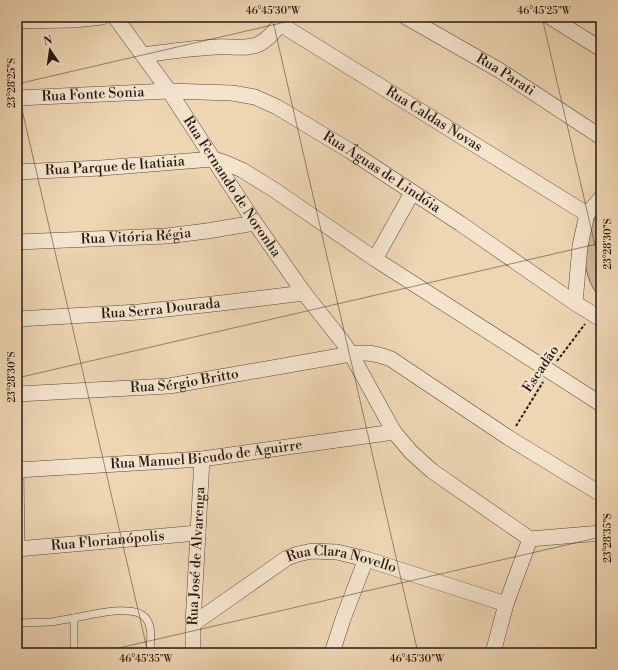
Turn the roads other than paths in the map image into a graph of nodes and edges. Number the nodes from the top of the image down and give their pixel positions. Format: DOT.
graph roads {
  1 [pos="102,17"];
  2 [pos="115,17"];
  3 [pos="406,17"];
  4 [pos="550,17"];
  5 [pos="17,21"];
  6 [pos="282,21"];
  7 [pos="601,49"];
  8 [pos="143,55"];
  9 [pos="169,91"];
  10 [pos="17,98"];
  11 [pos="601,137"];
  12 [pos="213,159"];
  13 [pos="17,172"];
  14 [pos="412,192"];
  15 [pos="601,198"];
  16 [pos="587,214"];
  17 [pos="255,223"];
  18 [pos="17,242"];
  19 [pos="375,259"];
  20 [pos="304,293"];
  21 [pos="575,303"];
  22 [pos="597,316"];
  23 [pos="17,319"];
  24 [pos="351,354"];
  25 [pos="17,394"];
  26 [pos="601,404"];
  27 [pos="394,432"];
  28 [pos="202,459"];
  29 [pos="19,470"];
  30 [pos="601,494"];
  31 [pos="198,533"];
  32 [pos="601,533"];
  33 [pos="530,539"];
  34 [pos="19,549"];
  35 [pos="366,559"];
  36 [pos="506,604"];
  37 [pos="74,618"];
  38 [pos="17,623"];
  39 [pos="193,624"];
  40 [pos="74,653"];
  41 [pos="150,653"];
  42 [pos="193,653"];
  43 [pos="332,653"];
  44 [pos="493,653"];
  1 -- 5 [label="street"];
  2 -- 8 [label="street, Rua Fernando de Noronha"];
  3 -- 11 [label="street, Rua Parati"];
  4 -- 7 [label="street"];
  6 -- 8 [label="street"];
  6 -- 16 [label="street, Rua Caldas Novas"];
  8 -- 9 [label="street, Rua Fernando de Noronha"];
  9 -- 10 [label="street, Rua Fonte Sonia"];
  9 -- 12 [label="street, Rua Fernando de Noronha"];
  9 -- 14 [label="street, Rua Águas de Lindóia"];
  12 -- 13 [label="street, Rua Parque de Itatiaia"];
  12 -- 17 [label="street, Rua Fernando de Noronha"];
  12 -- 19 [label="street"];
  14 -- 19 [label="street"];
  14 -- 21 [label="street, Rua Águas de Lindóia"];
  15 -- 16 [label="street"];
  16 -- 21 [label="street"];
  17 -- 18 [label="street, Rua Vitória Régia"];
  17 -- 20 [label="street, Rua Fernando de Noronha"];
  19 -- 26 [label="street"];
  20 -- 23 [label="street, Rua Serra Dourada"];
  20 -- 24 [label="street, Rua Fernando de Noronha"];
  21 -- 22 [label="street, Rua Águas de Lindóia"];
  24 -- 25 [label="street, Rua Sérgio Britto"];
  24 -- 27 [label="street"];
  24 -- 30 [label="street"];
  27 -- 28 [label="street, Rua Manuel Bicudo de Aguirre"];
  27 -- 33 [label="street"];
  28 -- 29 [label="street, Rua Manuel Bicudo de Aguirre"];
  28 -- 31 [label="street, Rua José de Alvarenga"];
  29 -- 34 [label="lane"];
  31 -- 34 [label="street, Rua Florianópolis"];
  31 -- 39 [label="street, Rua José de Alvarenga"];
  32 -- 33 [label="street"];
  33 -- 36 [label="street"];
  35 -- 36 [label="street, Rua Clara Novello"];
  35 -- 39 [label="street, Rua Clara Novello"];
  35 -- 43 [label="street"];
  36 -- 44 [label="street"];
  37 -- 38 [label="lane"];
  37 -- 40 [label="lane"];
  37 -- 41 [label="lane"];
  39 -- 42 [label="street, Rua José de Alvarenga"];
}
